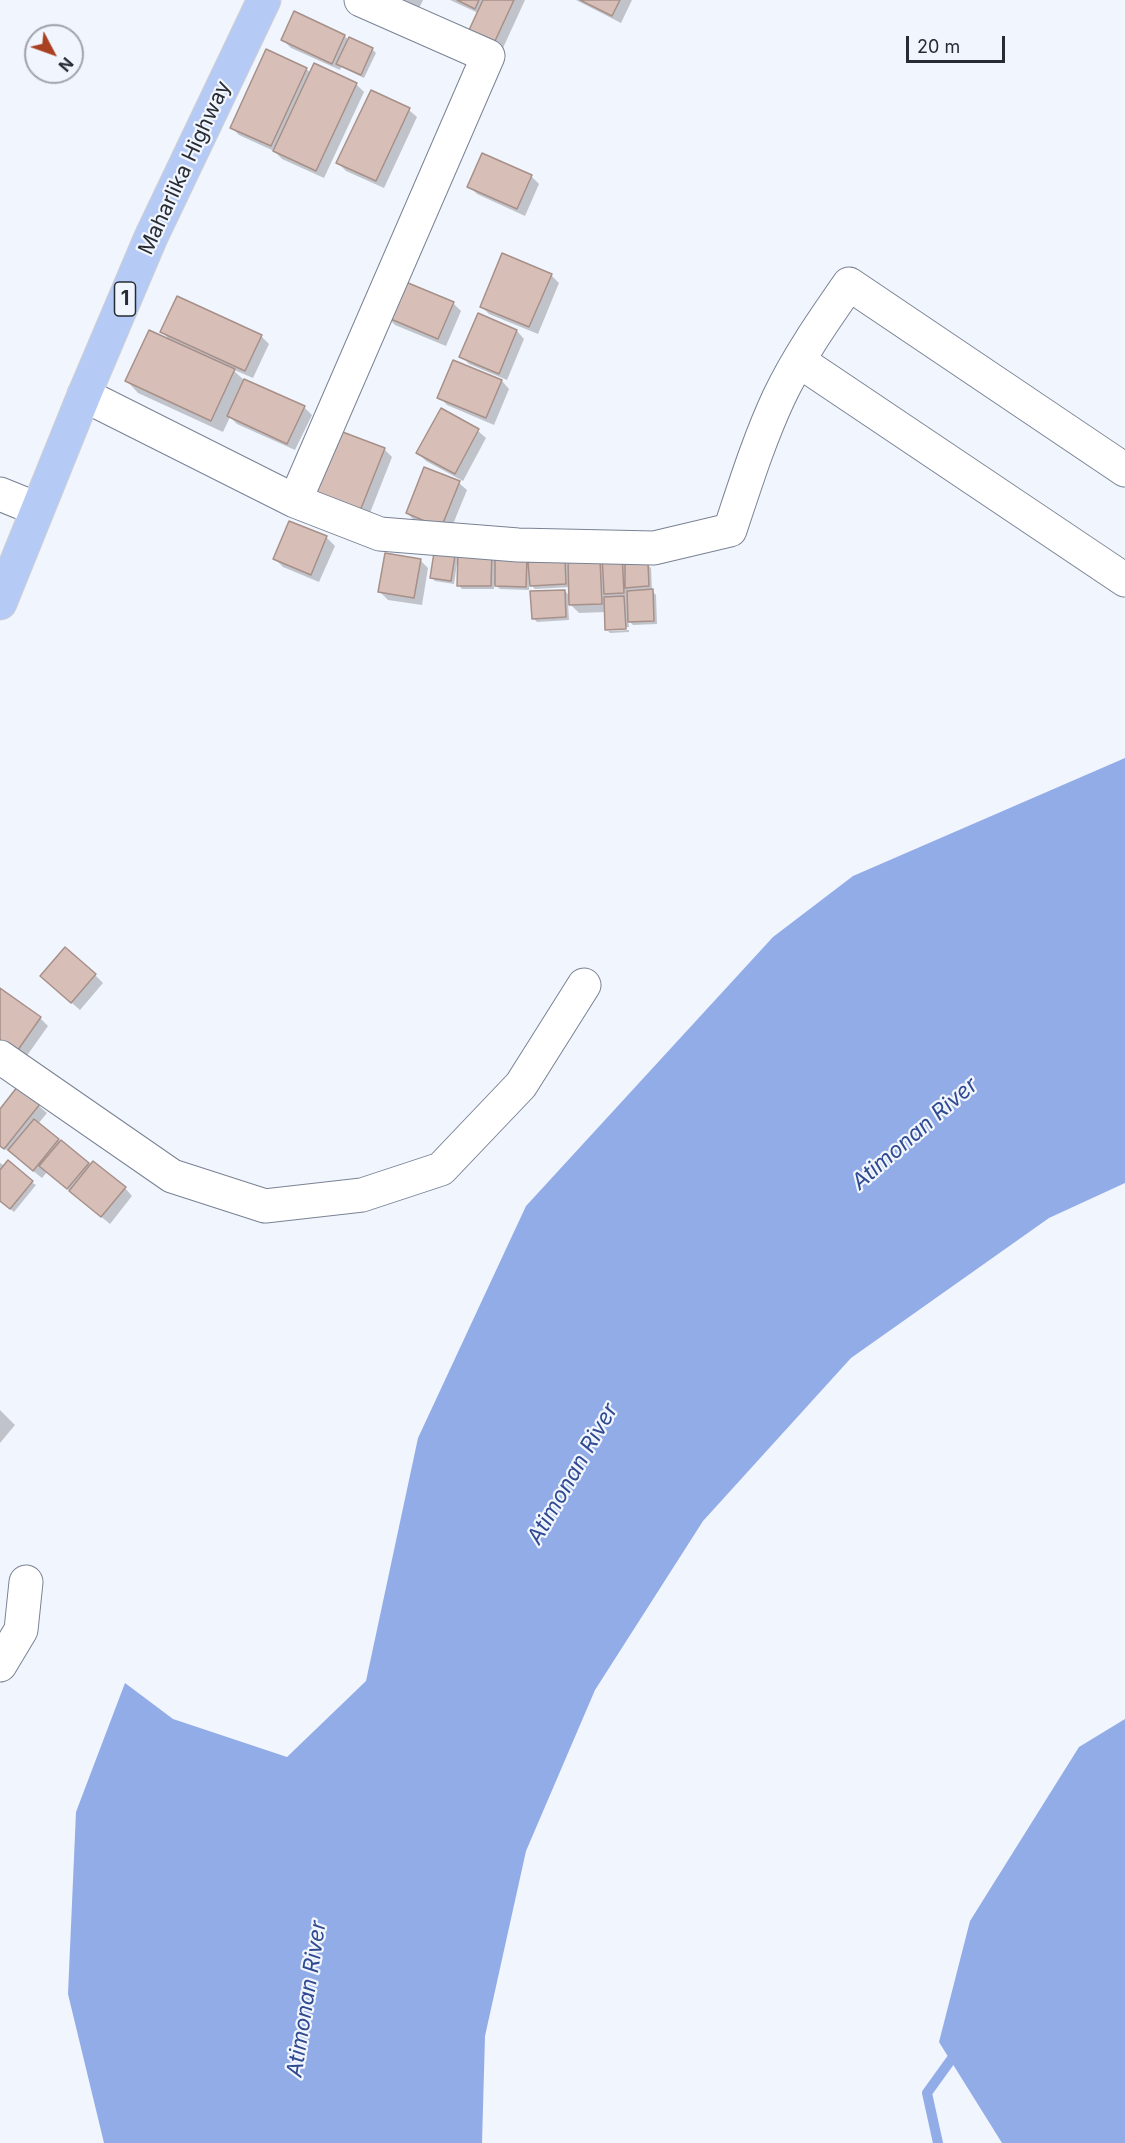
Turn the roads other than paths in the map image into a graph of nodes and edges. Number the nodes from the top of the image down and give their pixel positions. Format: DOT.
graph roads {
  1 [pos="264,0"];
  2 [pos="361,0"];
  3 [pos="799,361"];
  4 [pos="84,394"];
  5 [pos="1125,470"];
  6 [pos="0,494"];
  7 [pos="296,501"];
  8 [pos="38,508"];
  9 [pos="1125,580"];
  10 [pos="0,603"];
  11 [pos="584,985"];
  12 [pos="0,1057"];
  13 [pos="26,1582"];
  14 [pos="0,1665"];
  1 -- 4 [label="highway, Maharlika Highway / 1"];
  2 -- 7 [label="street"];
  3 -- 5 [label="street"];
  3 -- 7 [label="street"];
  3 -- 9 [label="street"];
  4 -- 7 [label="street"];
  4 -- 8 [label="highway, Maharlika Highway / 1"];
  6 -- 8 [label="street"];
  8 -- 10 [label="highway, Maharlika Highway / 1"];
  11 -- 12 [label="street"];
  13 -- 14 [label="street"];
}
